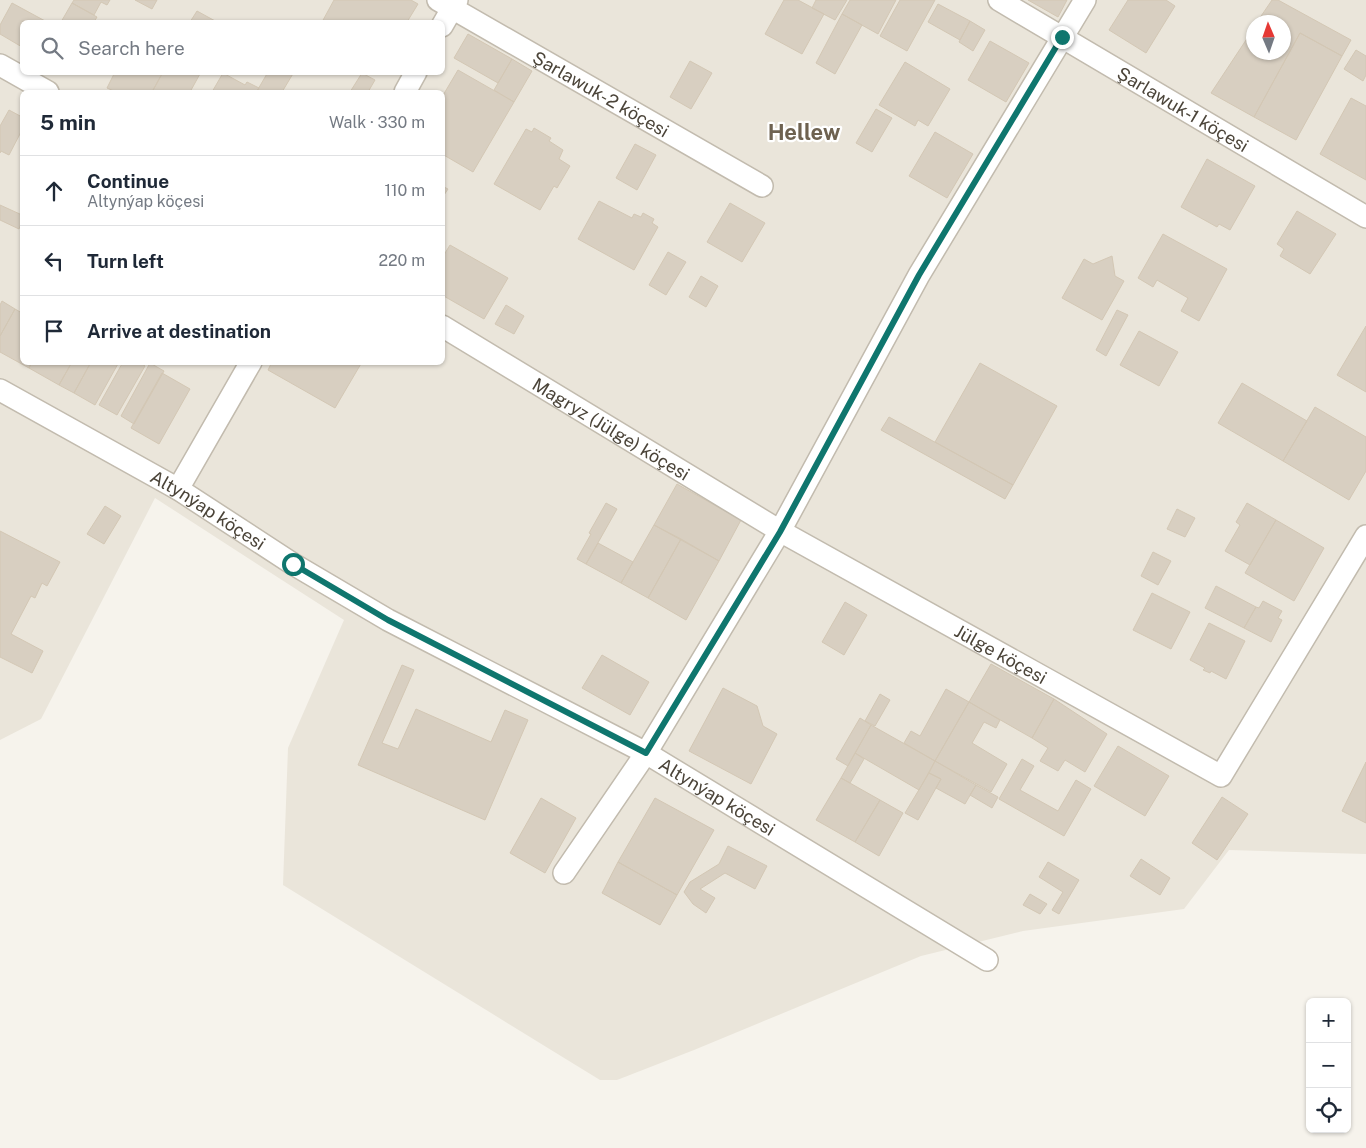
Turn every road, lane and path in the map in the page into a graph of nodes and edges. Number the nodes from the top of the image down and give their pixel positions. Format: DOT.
graph roads {
  1 [pos="999,0"];
  2 [pos="1085,0"];
  3 [pos="448,9"];
  4 [pos="1062,37"];
  5 [pos="0,64"];
  6 [pos="414,75"];
  7 [pos="45,90"];
  8 [pos="406,90"];
  9 [pos="762,186"];
  10 [pos="1366,217"];
  11 [pos="445,328"];
  12 [pos="249,365"];
  13 [pos="0,390"];
  14 [pos="178,490"];
  15 [pos="780,532"];
  16 [pos="1366,536"];
  17 [pos="646,753"];
  18 [pos="564,873"];
  19 [pos="987,960"];
  1 -- 4 [label="street, Şarlawuk-1 köçesi"];
  2 -- 4 [label="street"];
  3 -- 9 [label="street, Şarlawuk-2 köçesi"];
  4 -- 10 [label="street, Şarlawuk-1 köçesi"];
  4 -- 15 [label="street"];
  5 -- 7 [label="street"];
  6 -- 8 [label="street"];
  11 -- 15 [label="street, Magryz (Jülge) köçesi"];
  12 -- 14 [label="street"];
  13 -- 14 [label="street, Altynýap köçesi"];
  14 -- 17 [label="street, Altynýap köçesi"];
  15 -- 16 [label="street, Jülge köçesi"];
  15 -- 17 [label="street"];
  17 -- 18 [label="street"];
  17 -- 19 [label="street, Altynýap köçesi"];
}
